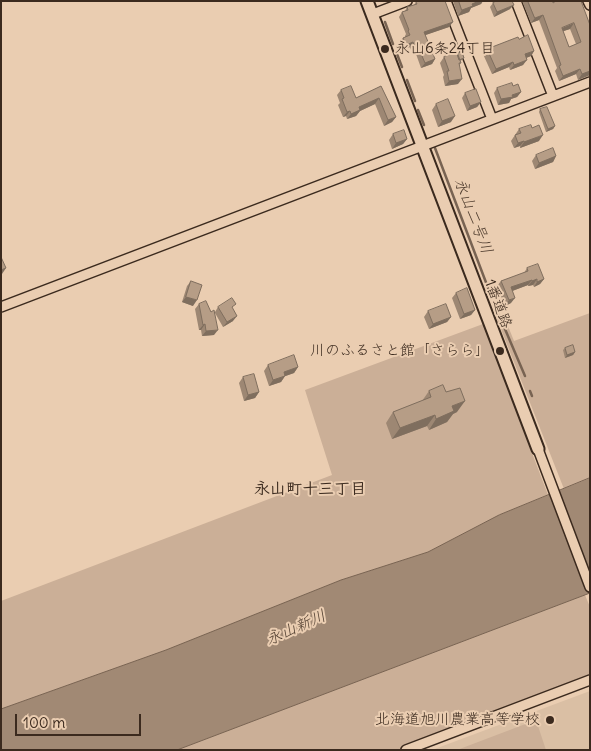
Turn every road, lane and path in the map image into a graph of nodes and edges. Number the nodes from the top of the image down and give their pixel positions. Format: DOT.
graph roads {
  1 [pos="367,1"];
  2 [pos="407,1"];
  3 [pos="446,1"];
  4 [pos="516,1"];
  5 [pos="588,1"];
  6 [pos="590,5"];
  7 [pos="373,14"];
  8 [pos="590,82"];
  9 [pos="552,96"];
  10 [pos="492,119"];
  11 [pos="423,146"];
  12 [pos="1,307"];
  13 [pos="538,449"];
  14 [pos="590,587"];
  15 [pos="590,680"];
  16 [pos="406,750"];
  1 -- 7 [label="street, 1番道路"];
  2 -- 7 [label="street"];
  3 -- 10 [label="street"];
  4 -- 9 [label="street"];
  5 -- 6 [label="street"];
  7 -- 11 [label="street, 1番道路"];
  8 -- 9 [label="street"];
  9 -- 10 [label="street"];
  10 -- 11 [label="street"];
  11 -- 12 [label="street"];
  11 -- 13 [label="street, 1番道路"];
  13 -- 14 [label="street"];
  15 -- 16 [label="street"];
}
